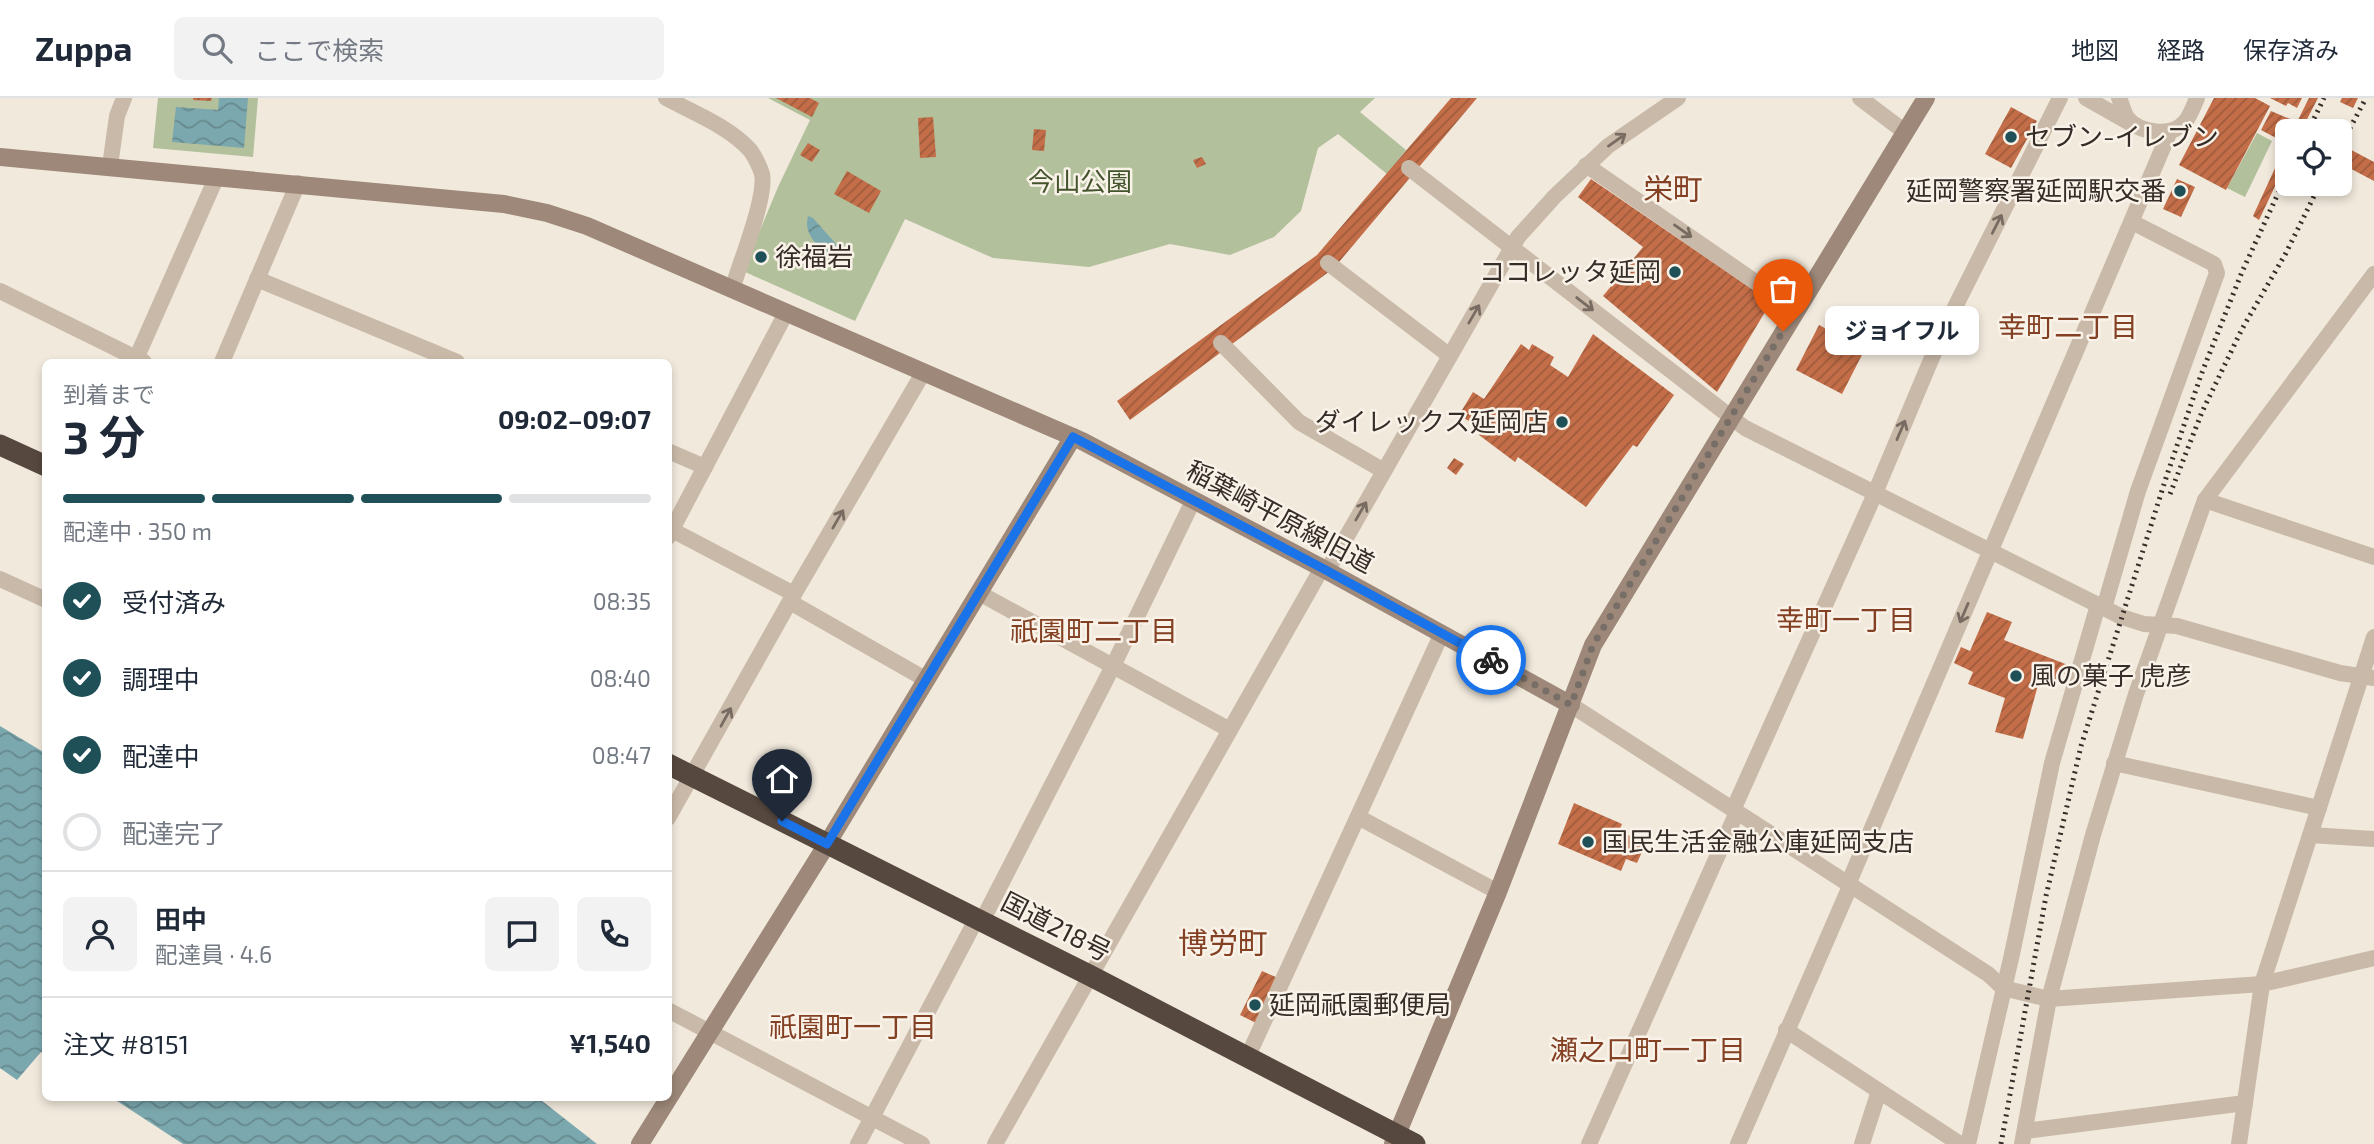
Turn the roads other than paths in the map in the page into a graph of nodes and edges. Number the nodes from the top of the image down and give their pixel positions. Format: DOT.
graph roads {
  1 [pos="124,98"];
  2 [pos="666,98"];
  3 [pos="1678,98"];
  4 [pos="1860,98"];
  5 [pos="1926,98"];
  6 [pos="2060,98"];
  7 [pos="2086,98"];
  8 [pos="2119,98"];
  9 [pos="2197,98"];
  10 [pos="2138,128"];
  11 [pos="2170,131"];
  12 [pos="1905,132"];
  13 [pos="0,157"];
  14 [pos="1586,165"];
  15 [pos="110,166"];
  16 [pos="1409,168"];
  17 [pos="217,176"];
  18 [pos="298,183"];
  19 [pos="2132,222"];
  20 [pos="1511,248"];
  21 [pos="1328,263"];
  22 [pos="2374,274"];
  23 [pos="257,279"];
  24 [pos="732,290"];
  25 [pos="0,291"];
  26 [pos="1796,310"];
  27 [pos="786,313"];
  28 [pos="1221,343"];
  29 [pos="1450,356"];
  30 [pos="138,359"];
  31 [pos="140,359"];
  32 [pos="223,359"];
  33 [pos="450,359"];
  34 [pos="923,373"];
  35 [pos="1731,417"];
  36 [pos="1073,437"];
  37 [pos="0,445"];
  38 [pos="672,453"];
  39 [pos="42,464"];
  40 [pos="705,467"];
  41 [pos="1384,471"];
  42 [pos="1874,493"];
  43 [pos="2205,500"];
  44 [pos="1194,501"];
  45 [pos="672,529"];
  46 [pos="672,534"];
  47 [pos="1991,550"];
  48 [pos="2374,557"];
  49 [pos="1325,569"];
  50 [pos="0,579"];
  51 [pos="979,593"];
  52 [pos="42,598"];
  53 [pos="792,598"];
  54 [pos="2101,606"];
  55 [pos="2162,627"];
  56 [pos="1442,633"];
  57 [pos="2374,637"];
  58 [pos="1113,666"];
  59 [pos="2367,678"];
  60 [pos="925,679"];
  61 [pos="1571,705"];
  62 [pos="1230,730"];
  63 [pos="2114,763"];
  64 [pos="672,766"];
  65 [pos="693,776"];
  66 [pos="2319,808"];
  67 [pos="672,811"];
  68 [pos="1735,811"];
  69 [pos="1358,817"];
  70 [pos="2310,835"];
  71 [pos="2374,839"];
  72 [pos="827,844"];
  73 [pos="1850,883"];
  74 [pos="1498,892"];
  75 [pos="979,920"];
  76 [pos="2374,958"];
  77 [pos="1089,975"];
  78 [pos="2262,984"];
  79 [pos="2003,988"];
  80 [pos="2049,999"];
  81 [pos="672,1012"];
  82 [pos="1786,1030"];
  83 [pos="710,1032"];
  84 [pos="1248,1056"];
  85 [pos="1879,1091"];
  86 [pos="672,1093"];
  87 [pos="667,1101"];
  88 [pos="2245,1103"];
  89 [pos="872,1118"];
  90 [pos="2024,1137"];
  91 [pos="1402,1141"];
  92 [pos="640,1144"];
  93 [pos="858,1144"];
  94 [pos="922,1144"];
  95 [pos="995,1144"];
  96 [pos="1588,1144"];
  97 [pos="1738,1144"];
  98 [pos="1862,1144"];
  99 [pos="1960,1144"];
  100 [pos="1968,1144"];
  101 [pos="2239,1144"];
  1 -- 15 [label="street"];
  2 -- 24 [label="street"];
  14 -- 3 [label="street, one-way"];
  4 -- 12 [label="street"];
  5 -- 12 [label="street"];
  42 -- 6 [label="street, one-way"];
  7 -- 10 [label="street"];
  8 -- 10 [label="street"];
  9 -- 11 [label="street"];
  10 -- 11 [label="street"];
  11 -- 19 [label="street"];
  12 -- 26 [label="street"];
  13 -- 15 [label="street, 稲葉崎平原線旧道"];
  14 -- 20 [label="street"];
  14 -- 26 [label="street, one-way"];
  15 -- 17 [label="street, 稲葉崎平原線旧道"];
  16 -- 20 [label="street"];
  17 -- 18 [label="street, 稲葉崎平原線旧道"];
  17 -- 31 [label="street"];
  18 -- 23 [label="street"];
  18 -- 24 [label="street, 稲葉崎平原線旧道"];
  19 -- 47 [label="street"];
  19 -- 54 [label="street"];
  29 -- 20 [label="street, one-way"];
  20 -- 35 [label="street, one-way"];
  21 -- 29 [label="street"];
  22 -- 43 [label="street"];
  23 -- 32 [label="street"];
  23 -- 33 [label="street"];
  24 -- 27 [label="street, 稲葉崎平原線旧道"];
  25 -- 30 [label="street"];
  26 -- 35 [label="street"];
  27 -- 34 [label="street, 稲葉崎平原線旧道"];
  27 -- 40 [label="street"];
  28 -- 41 [label="street"];
  29 -- 41 [label="street"];
  34 -- 36 [label="street, 稲葉崎平原線旧道"];
  53 -- 34 [label="street, one-way"];
  35 -- 42 [label="street"];
  35 -- 61 [label="street"];
  36 -- 44 [label="street, 稲葉崎平原線旧道"];
  36 -- 51 [label="street"];
  37 -- 39 [label="highway"];
  38 -- 40 [label="street"];
  40 -- 45 [label="street"];
  49 -- 41 [label="street, one-way"];
  42 -- 47 [label="street"];
  42 -- 68 [label="street"];
  43 -- 48 [label="street"];
  43 -- 55 [label="street"];
  44 -- 49 [label="street, 稲葉崎平原線旧道"];
  44 -- 58 [label="street"];
  46 -- 53 [label="street"];
  47 -- 54 [label="street"];
  47 -- 73 [label="street, one-way"];
  49 -- 56 [label="street, 稲葉崎平原線旧道"];
  49 -- 62 [label="street"];
  50 -- 52 [label="street"];
  51 -- 58 [label="street"];
  51 -- 60 [label="street"];
  53 -- 60 [label="street"];
  65 -- 53 [label="street, one-way"];
  54 -- 55 [label="street"];
  54 -- 79 [label="street"];
  55 -- 59 [label="street"];
  55 -- 63 [label="street"];
  56 -- 61 [label="street, 稲葉崎平原線旧道"];
  56 -- 69 [label="street"];
  57 -- 59 [label="street"];
  58 -- 62 [label="street"];
  58 -- 75 [label="street"];
  59 -- 66 [label="street"];
  60 -- 72 [label="street"];
  61 -- 68 [label="street"];
  61 -- 74 [label="street"];
  62 -- 77 [label="street"];
  63 -- 66 [label="street"];
  63 -- 80 [label="street"];
  64 -- 65 [label="highway, 国道218号"];
  65 -- 67 [label="street"];
  65 -- 72 [label="highway, 国道218号"];
  66 -- 70 [label="street"];
  68 -- 73 [label="street"];
  68 -- 96 [label="street"];
  69 -- 74 [label="street"];
  69 -- 84 [label="street"];
  70 -- 71 [label="street"];
  70 -- 78 [label="street"];
  72 -- 75 [label="highway, 国道218号"];
  72 -- 83 [label="street"];
  73 -- 79 [label="street"];
  73 -- 82 [label="street"];
  74 -- 91 [label="street"];
  75 -- 77 [label="highway, 国道218号"];
  75 -- 89 [label="street"];
  76 -- 78 [label="street"];
  77 -- 84 [label="highway, 国道218号"];
  77 -- 95 [label="street"];
  78 -- 80 [label="street"];
  78 -- 88 [label="street"];
  79 -- 80 [label="street"];
  79 -- 100 [label="street"];
  80 -- 90 [label="street"];
  81 -- 83 [label="street"];
  82 -- 85 [label="street"];
  82 -- 97 [label="street"];
  83 -- 86 [label="street"];
  83 -- 89 [label="street"];
  84 -- 91 [label="highway, 国道218号"];
  85 -- 98 [label="street"];
  85 -- 99 [label="street"];
  87 -- 92 [label="street"];
  88 -- 90 [label="street"];
  88 -- 101 [label="street"];
  89 -- 93 [label="street"];
  89 -- 94 [label="street"];
}
